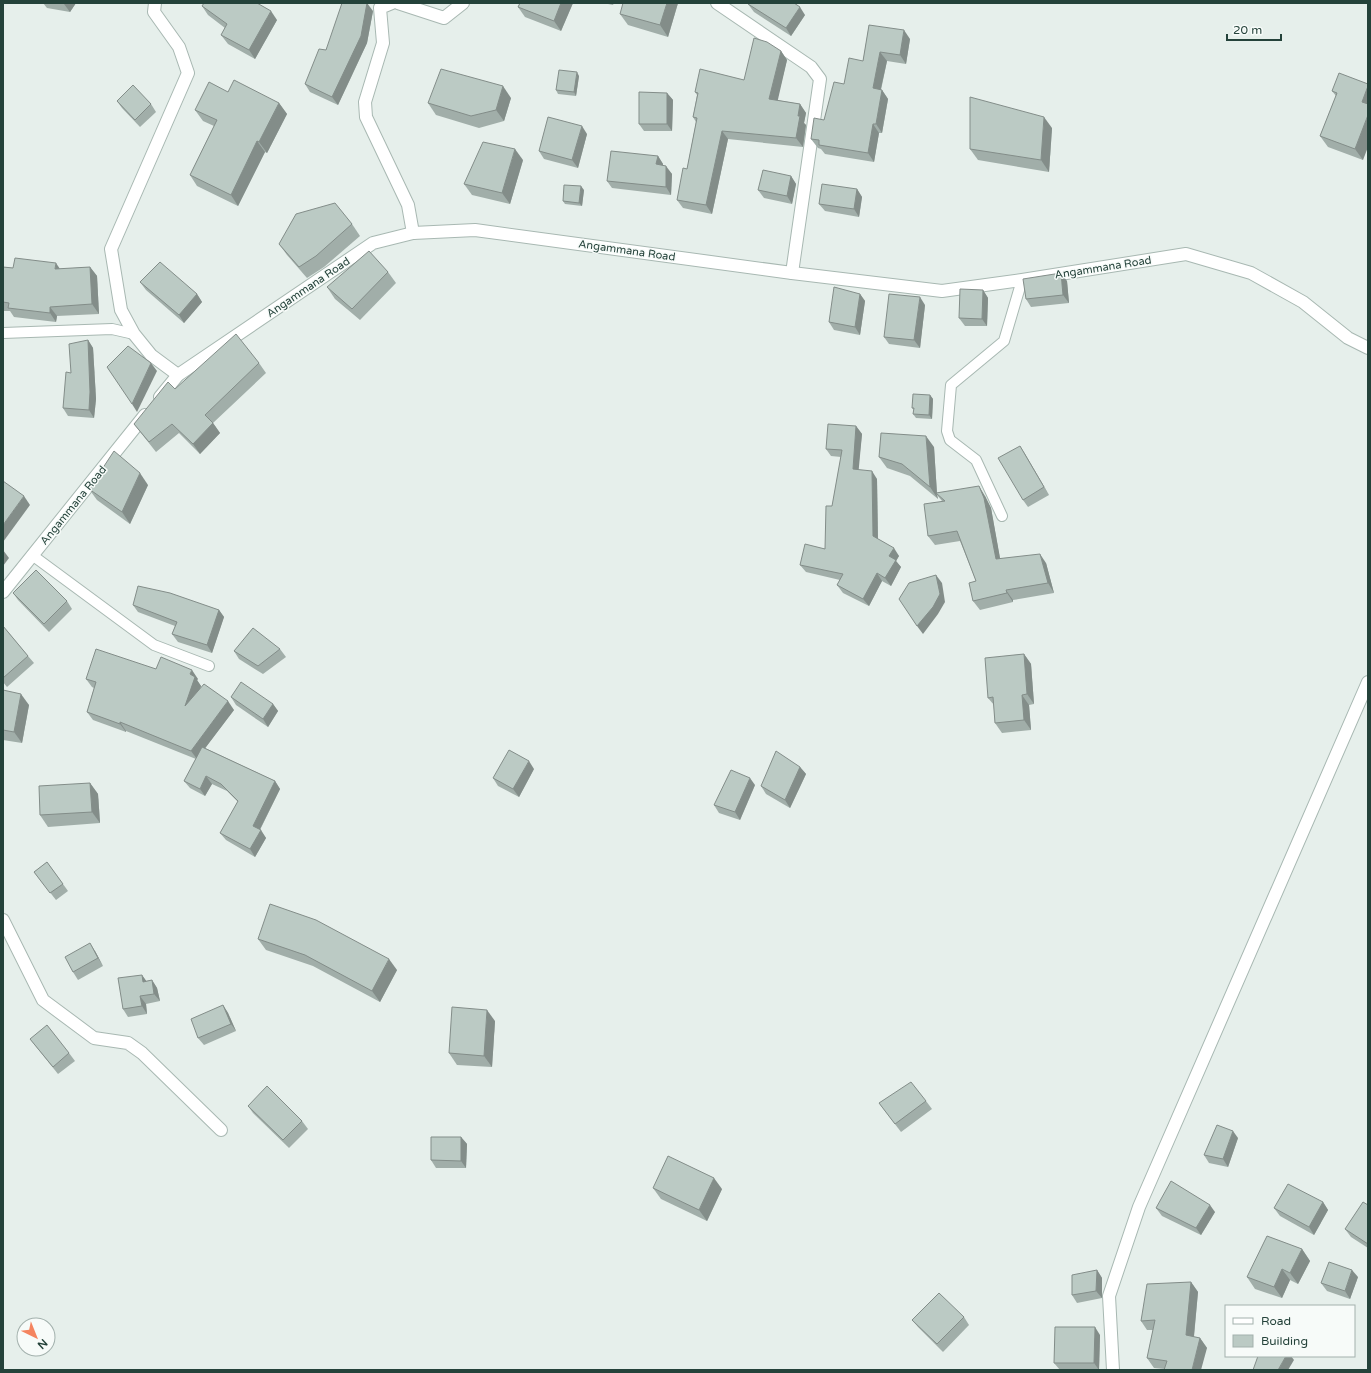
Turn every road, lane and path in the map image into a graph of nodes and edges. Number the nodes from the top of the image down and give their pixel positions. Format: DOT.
graph roads {
  1 [pos="155,3"];
  2 [pos="392,3"];
  3 [pos="398,3"];
  4 [pos="463,3"];
  5 [pos="717,3"];
  6 [pos="413,233"];
  7 [pos="792,273"];
  8 [pos="1022,280"];
  9 [pos="3,333"];
  10 [pos="134,334"];
  11 [pos="1368,348"];
  12 [pos="178,375"];
  13 [pos="1002,516"];
  14 [pos="32,555"];
  15 [pos="3,592"];
  16 [pos="209,666"];
  17 [pos="1368,682"];
  18 [pos="3,920"];
  19 [pos="221,1130"];
  20 [pos="1114,1370"];
  1 -- 10 [label="street"];
  2 -- 6 [label="street"];
  3 -- 4 [label="street"];
  5 -- 7 [label="street"];
  6 -- 7 [label="street, Angammana Road"];
  6 -- 12 [label="street, Angammana Road"];
  7 -- 8 [label="street, Angammana Road"];
  8 -- 11 [label="street, Angammana Road"];
  8 -- 13 [label="lane"];
  9 -- 10 [label="lane"];
  10 -- 12 [label="street"];
  12 -- 14 [label="street, Angammana Road"];
  14 -- 15 [label="street, Angammana Road"];
  14 -- 16 [label="lane"];
  17 -- 20 [label="street"];
  18 -- 19 [label="street"];
}
